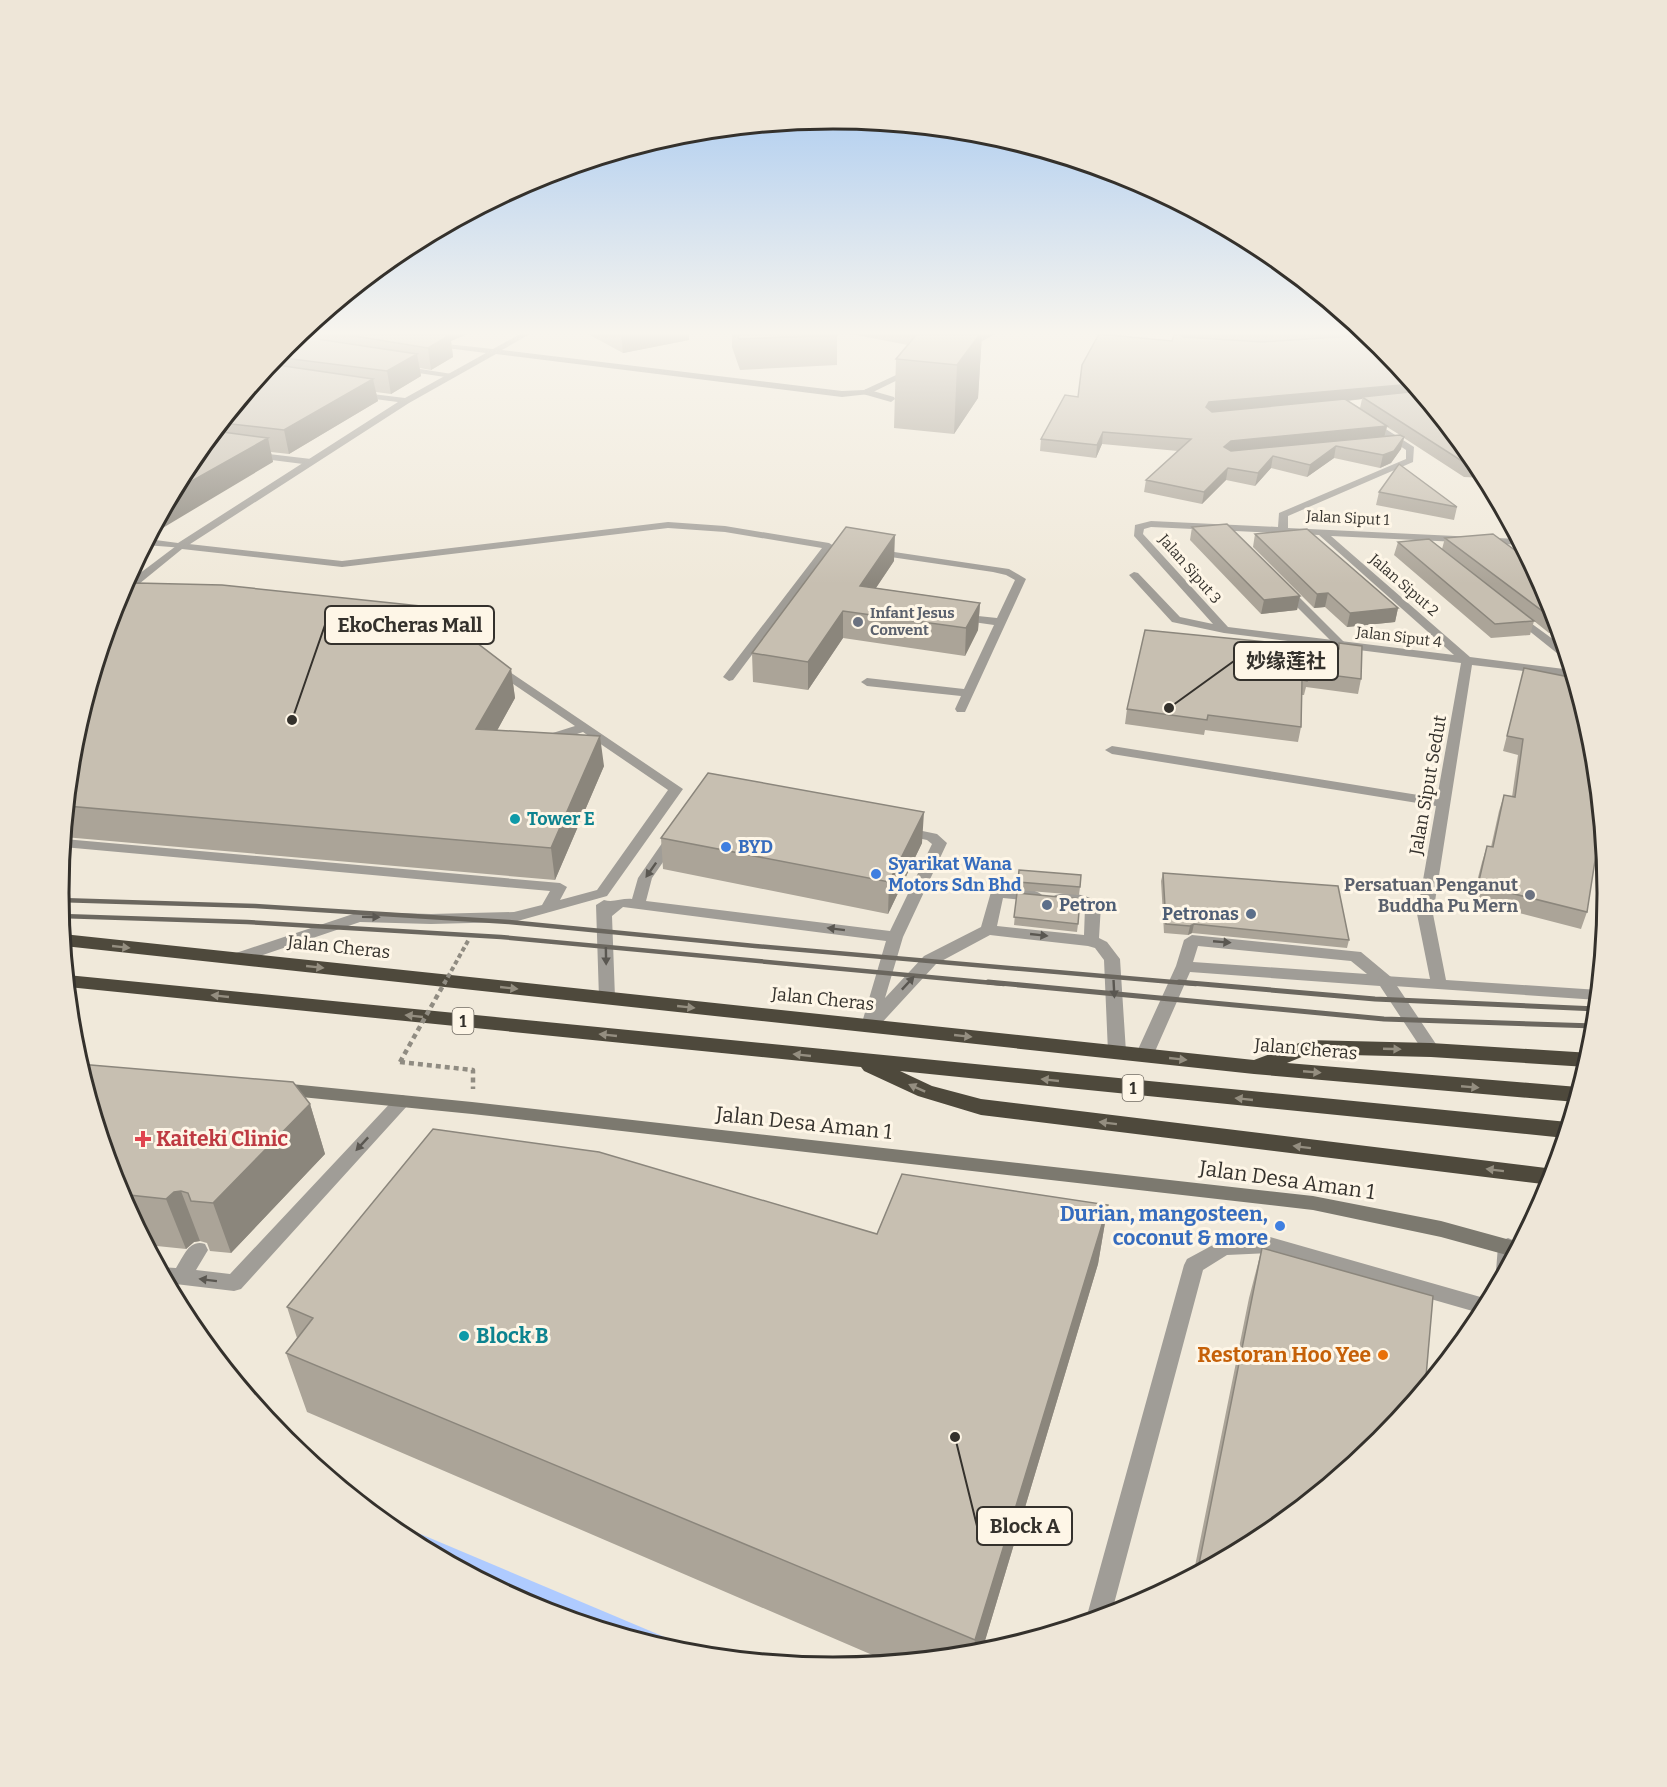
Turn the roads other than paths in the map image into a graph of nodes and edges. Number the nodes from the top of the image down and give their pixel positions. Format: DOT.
graph roads {
  1 [pos="380,417"];
  2 [pos="1364,418"];
  3 [pos="1401,442"];
  4 [pos="1378,444"];
  5 [pos="245,454"];
  6 [pos="311,462"];
  7 [pos="1139,527"];
  8 [pos="1224,527"];
  9 [pos="1283,530"];
  10 [pos="1321,532"];
  11 [pos="1416,537"];
  12 [pos="154,543"];
  13 [pos="1239,543"];
  14 [pos="1513,543"];
  15 [pos="180,546"];
  16 [pos="864,550"];
  17 [pos="1433,550"];
  18 [pos="1134,574"];
  19 [pos="136,581"];
  20 [pos="1278,582"];
  21 [pos="1505,606"];
  22 [pos="945,615"];
  23 [pos="1001,622"];
  24 [pos="1224,630"];
  25 [pos="1341,645"];
  26 [pos="1557,647"];
  27 [pos="488,661"];
  28 [pos="1467,661"];
  29 [pos="1565,673"];
  30 [pos="729,677"];
  31 [pos="867,682"];
  32 [pos="968,693"];
  33 [pos="961,709"];
  34 [pos="584,727"];
  35 [pos="539,742"];
  36 [pos="1112,750"];
  37 [pos="1444,803"];
  38 [pos="886,828"];
  39 [pos="679,829"];
  40 [pos="71,844"];
  41 [pos="602,893"];
  42 [pos="638,904"];
  43 [pos="546,910"];
  44 [pos="605,914"];
  45 [pos="988,930"];
  46 [pos="894,937"];
  47 [pos="71,941"];
  48 [pos="1091,941"];
  49 [pos="236,959"];
  50 [pos="1184,966"];
  51 [pos="1385,981"];
  52 [pos="75,982"];
  53 [pos="1439,985"];
  54 [pos="1591,994"];
  55 [pos="606,999"];
  56 [pos="868,1026"];
  57 [pos="1431,1050"];
  58 [pos="1117,1053"];
  59 [pos="1144,1056"];
  60 [pos="1579,1059"];
  61 [pos="860,1061"];
  62 [pos="1254,1067"];
  63 [pos="260,1087"];
  64 [pos="1571,1094"];
  65 [pos="402,1101"];
  66 [pos="1560,1129"];
  67 [pos="1544,1176"];
  68 [pos="1511,1248"];
  69 [pos="198,1250"];
  70 [pos="172,1276"];
  71 [pos="1478,1304"];
  72 [pos="1101,1609"];
  1 -- 6 [label="street"];
  2 -- 3 [label="street"];
  3 -- 4 [label="street"];
  3 -- 9 [label="street"];
  5 -- 6 [label="street"];
  6 -- 15 [label="street"];
  7 -- 8 [label="street, Jalan Siput 1"];
  7 -- 24 [label="street, Jalan Siput 3"];
  8 -- 9 [label="street, Jalan Siput 1"];
  8 -- 13 [label="street"];
  9 -- 10 [label="street, Jalan Siput 1"];
  10 -- 11 [label="street, Jalan Siput 1"];
  10 -- 28 [label="street, Jalan Siput 2"];
  11 -- 14 [label="street, Jalan Siput 1"];
  11 -- 17 [label="street"];
  12 -- 15 [label="street"];
  15 -- 19 [label="street"];
  15 -- 30 [label="street"];
  16 -- 23 [label="street"];
  18 -- 24 [label="street, Jalan Siput 4"];
  20 -- 25 [label="street"];
  21 -- 26 [label="street"];
  22 -- 23 [label="street"];
  23 -- 32 [label="street"];
  24 -- 25 [label="street, Jalan Siput 4"];
  25 -- 28 [label="street, Jalan Siput 4"];
  27 -- 34 [label="street"];
  28 -- 29 [label="street, Jalan Siput 4"];
  28 -- 37 [label="street, Jalan Siput Sedut"];
  31 -- 32 [label="street"];
  32 -- 33 [label="street"];
  34 -- 35 [label="street"];
  34 -- 41 [label="street"];
  36 -- 37 [label="street"];
  37 -- 53 [label="street, Jalan Siput Sedut"];
  38 -- 46 [label="street"];
  39 -- 42 [label="street, one-way"];
  40 -- 43 [label="street"];
  41 -- 43 [label="street"];
  41 -- 44 [label="street"];
  42 -- 44 [label="street"];
  46 -- 42 [label="street, one-way"];
  49 -- 43 [label="street, one-way"];
  44 -- 55 [label="street, one-way"];
  45 -- 48 [label="street, one-way"];
  45 -- 48 [label="street"];
  56 -- 45 [label="street, one-way"];
  46 -- 56 [label="street"];
  47 -- 49 [label="highway, Jalan Cheras / 1, one-way"];
  48 -- 58 [label="street, one-way"];
  49 -- 55 [label="highway, Jalan Cheras / 1, one-way"];
  50 -- 51 [label="street"];
  50 -- 51 [label="street, one-way"];
  50 -- 59 [label="street"];
  51 -- 53 [label="street"];
  51 -- 57 [label="street"];
  61 -- 52 [label="highway, 1, one-way"];
  53 -- 54 [label="street"];
  55 -- 56 [label="highway, Jalan Cheras / 1, one-way"];
  56 -- 58 [label="highway, Jalan Cheras / 1, one-way"];
  57 -- 60 [label="highway"];
  62 -- 57 [label="highway, one-way"];
  58 -- 59 [label="highway, Jalan Cheras / 1"];
  59 -- 62 [label="highway, Jalan Cheras / 1, one-way"];
  66 -- 61 [label="highway, 1, one-way"];
  67 -- 61 [label="highway, one-way"];
  62 -- 64 [label="highway, Jalan Cheras / 1, one-way"];
  63 -- 65 [label="street, Jalan Desa Aman 1"];
  65 -- 68 [label="street, Jalan Desa Aman 1"];
  65 -- 70 [label="street, one-way"];
  69 -- 70 [label="street"];
  71 -- 72 [label="street"];
}
